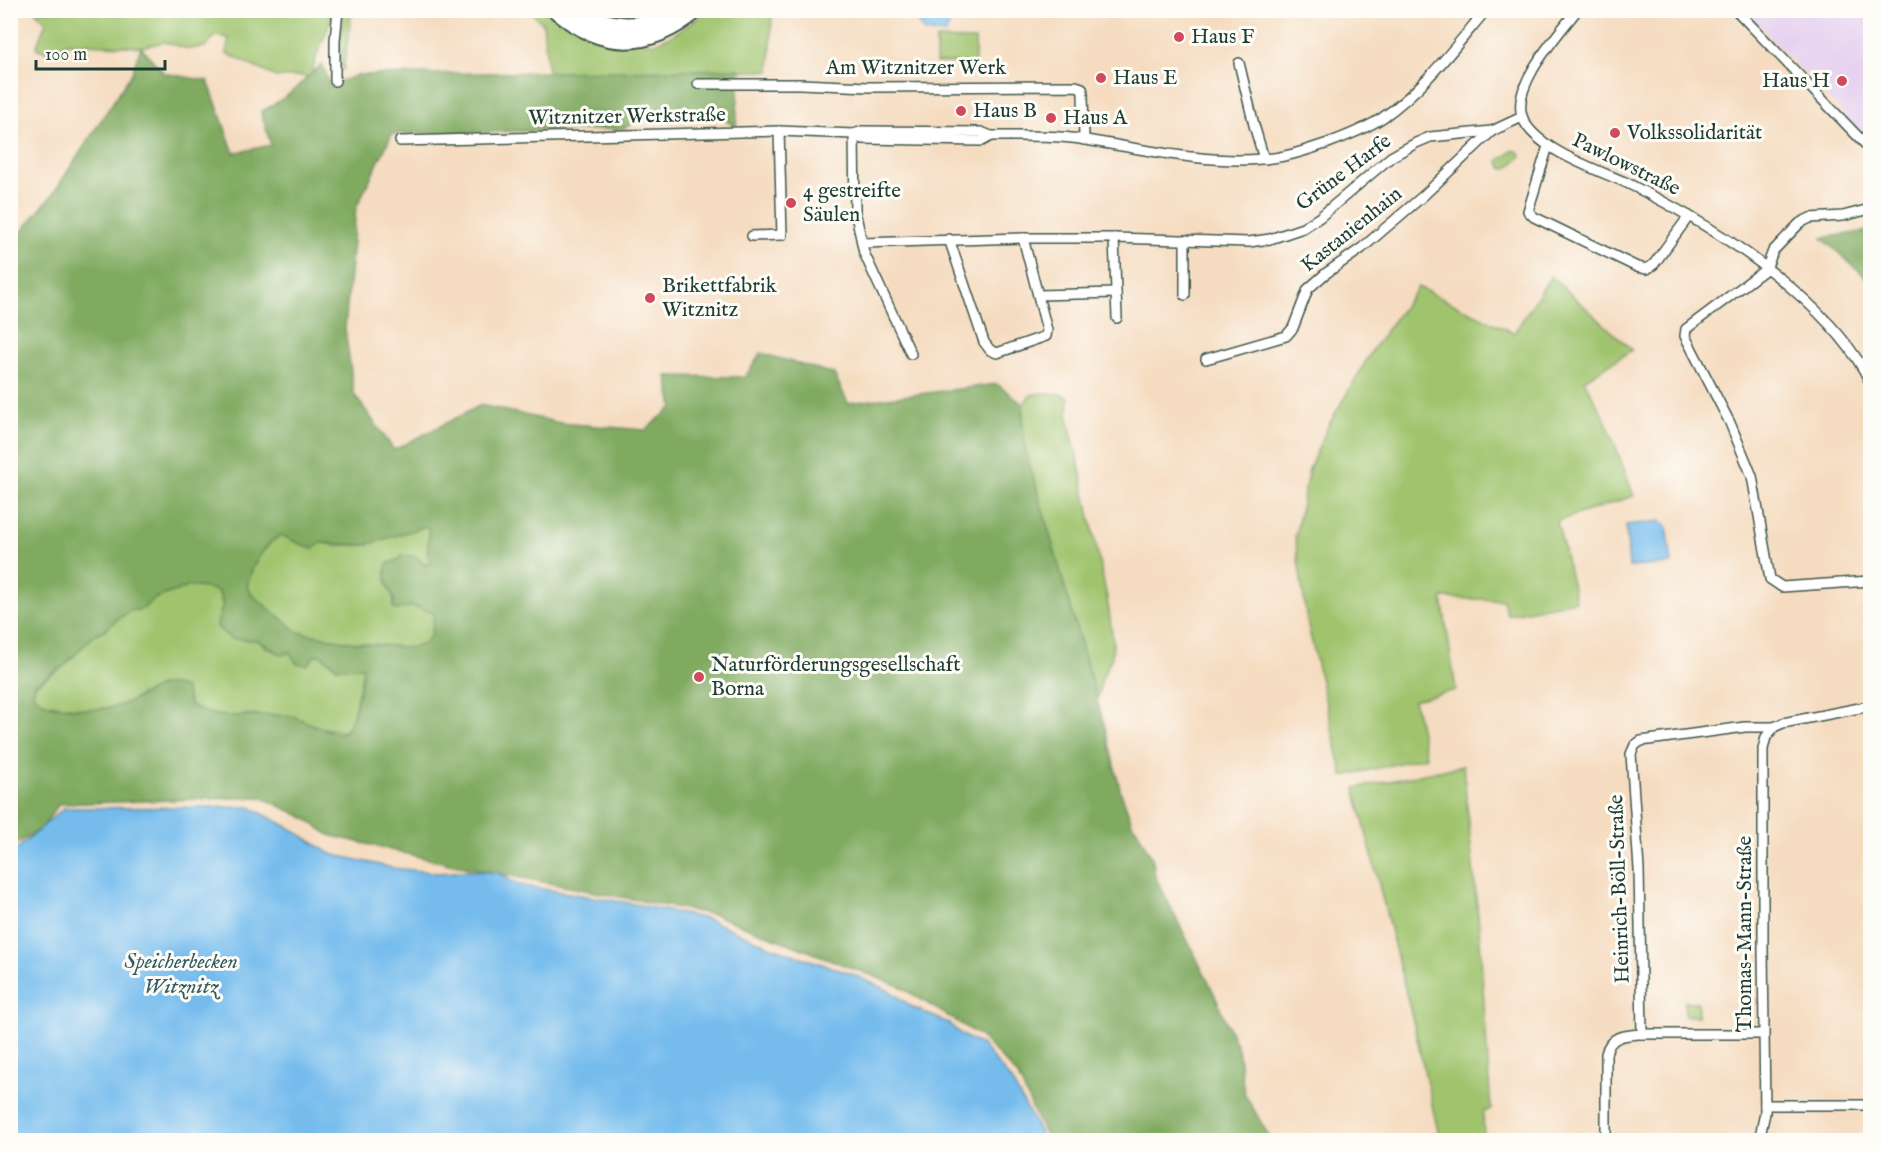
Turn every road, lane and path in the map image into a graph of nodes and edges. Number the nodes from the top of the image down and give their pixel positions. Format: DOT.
graph roads {
  1 [pos="338,10"];
  2 [pos="556,10"];
  3 [pos="578,10"];
  4 [pos="674,10"];
  5 [pos="696,10"];
  6 [pos="1486,10"];
  7 [pos="1577,10"];
  8 [pos="1736,10"];
  9 [pos="1239,63"];
  10 [pos="335,81"];
  11 [pos="698,84"];
  12 [pos="1522,117"];
  13 [pos="779,131"];
  14 [pos="1492,131"];
  15 [pos="854,134"];
  16 [pos="1084,140"];
  17 [pos="400,141"];
  18 [pos="1548,146"];
  19 [pos="1870,149"];
  20 [pos="1264,159"];
  21 [pos="1870,209"];
  22 [pos="1689,216"];
  23 [pos="752,236"];
  24 [pos="1023,237"];
  25 [pos="1114,238"];
  26 [pos="949,239"];
  27 [pos="1185,240"];
  28 [pos="862,243"];
  29 [pos="1766,269"];
  30 [pos="1116,293"];
  31 [pos="1038,295"];
  32 [pos="1185,295"];
  33 [pos="1117,318"];
  34 [pos="911,354"];
  35 [pos="1206,359"];
  36 [pos="1870,382"];
  37 [pos="1870,581"];
  38 [pos="1870,706"];
  39 [pos="1774,727"];
  40 [pos="1642,1034"];
  41 [pos="1763,1034"];
  42 [pos="1765,1104"];
  43 [pos="1870,1105"];
  44 [pos="1606,1140"];
  45 [pos="1755,1140"];
  1 -- 10 [label="street"];
  2 -- 5 [label="highway"];
  3 -- 4 [label="highway"];
  6 -- 20 [label="street, Witznitzer Werkstraße"];
  7 -- 12 [label="street"];
  8 -- 19 [label="street"];
  9 -- 20 [label="street"];
  11 -- 16 [label="street, Am Witznitzer Werk"];
  12 -- 14 [label="street, Grüne Harfe"];
  12 -- 18 [label="street, Pawlowstraße"];
  13 -- 15 [label="street, Witznitzer Werkstraße"];
  13 -- 17 [label="street, Witznitzer Werkstraße"];
  13 -- 23 [label="street"];
  14 -- 27 [label="street, Grüne Harfe"];
  14 -- 35 [label="street, Kastanienhain"];
  15 -- 16 [label="street, Witznitzer Werkstraße"];
  15 -- 28 [label="street"];
  16 -- 20 [label="street, Witznitzer Werkstraße"];
  18 -- 22 [label="street, Pawlowstraße"];
  18 -- 22 [label="street, Pawlowstraße"];
  21 -- 29 [label="street"];
  22 -- 29 [label="street, Pawlowstraße"];
  24 -- 25 [label="street, Grüne Harfe"];
  24 -- 26 [label="street, Grüne Harfe"];
  24 -- 31 [label="street"];
  25 -- 27 [label="street, Grüne Harfe"];
  25 -- 30 [label="street"];
  26 -- 28 [label="street, Grüne Harfe"];
  26 -- 31 [label="street"];
  27 -- 32 [label="street"];
  28 -- 34 [label="street"];
  29 -- 36 [label="street, Pawlowstraße"];
  29 -- 37 [label="street"];
  30 -- 31 [label="street"];
  30 -- 33 [label="street"];
  38 -- 39 [label="street"];
  39 -- 40 [label="street, Heinrich-Böll-Straße"];
  39 -- 41 [label="street, Thomas-Mann-Straße"];
  40 -- 41 [label="street"];
  40 -- 44 [label="street"];
  41 -- 42 [label="street, Thomas-Mann-Straße"];
  42 -- 43 [label="street"];
  42 -- 45 [label="street, Thomas-Mann-Straße"];
}
